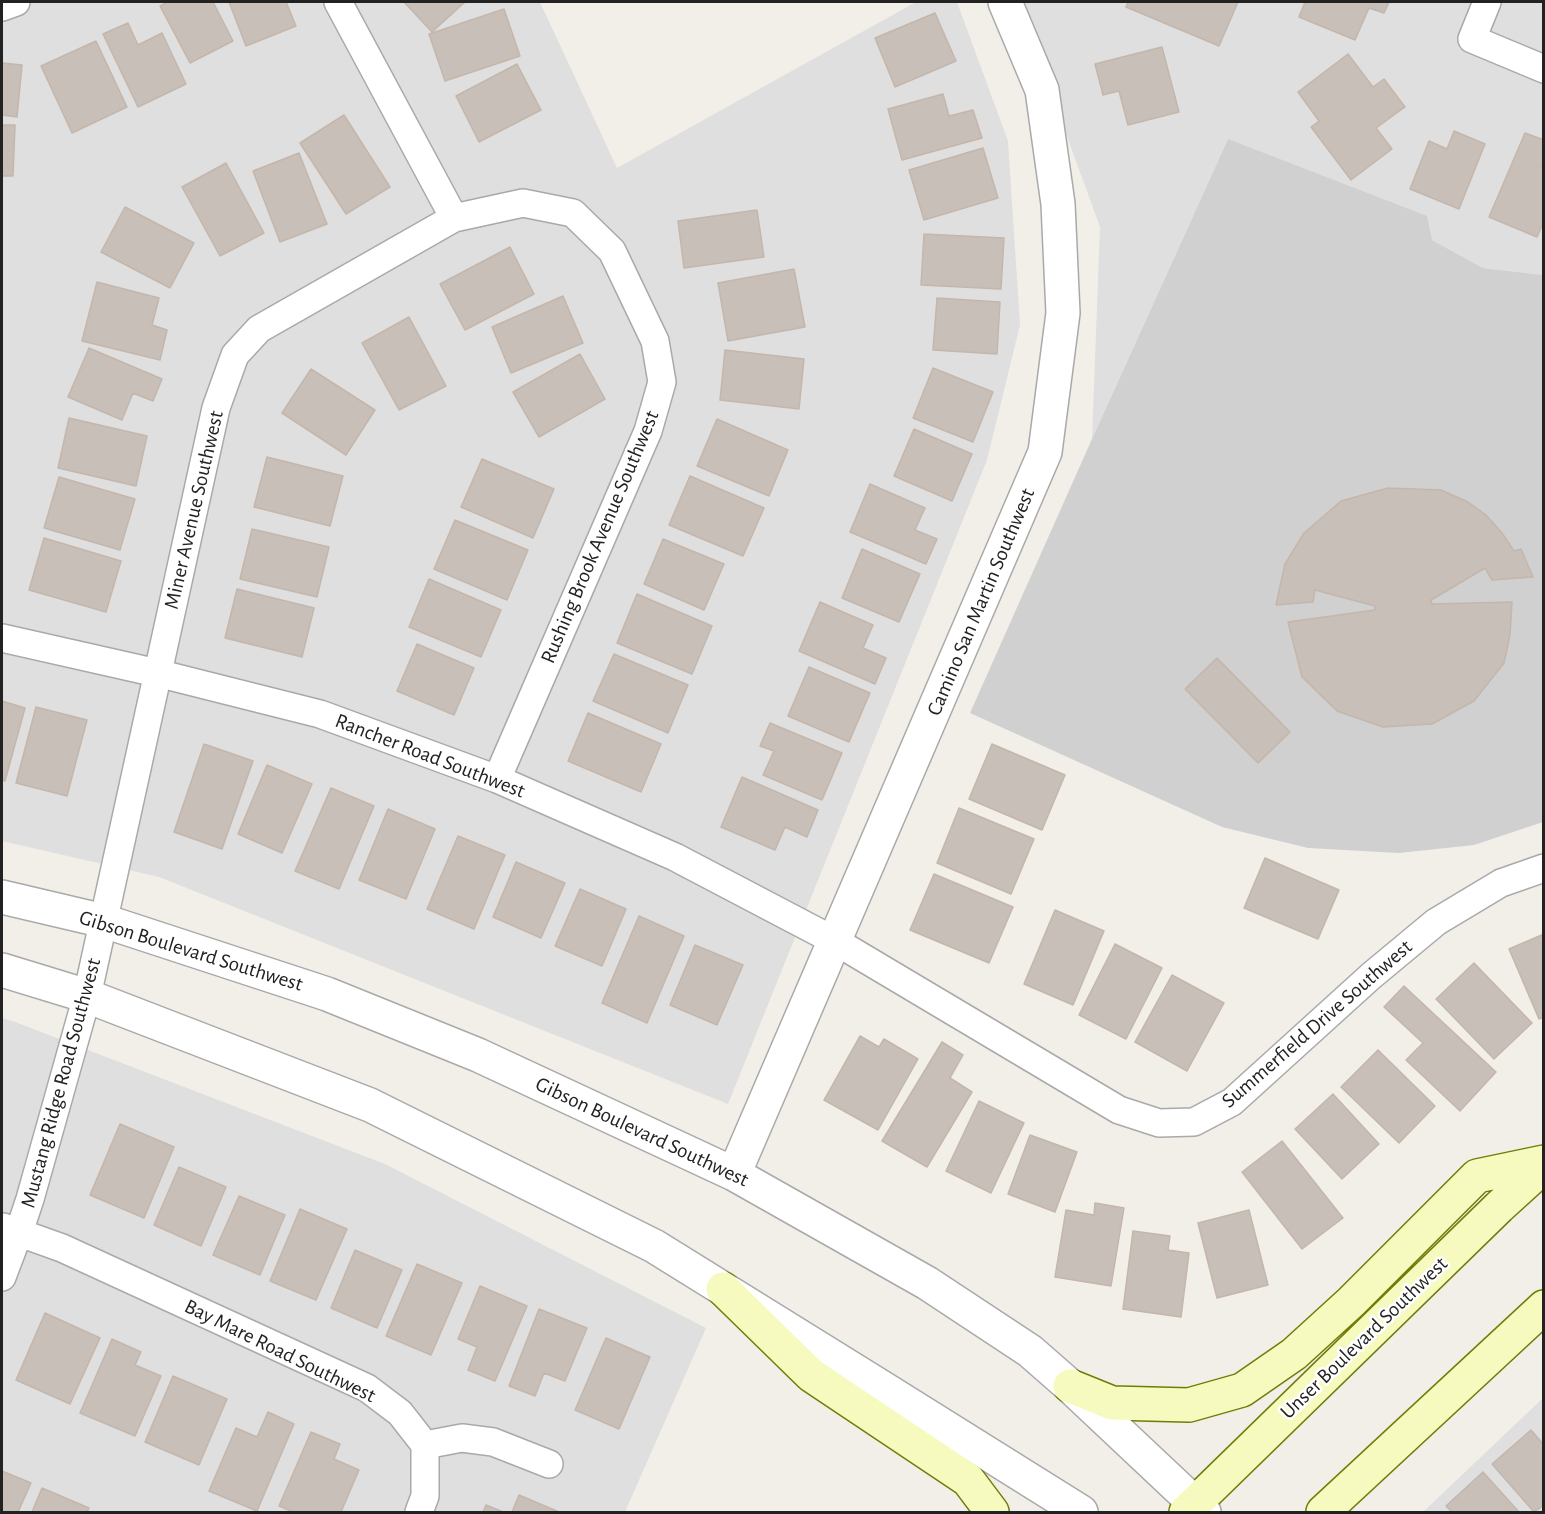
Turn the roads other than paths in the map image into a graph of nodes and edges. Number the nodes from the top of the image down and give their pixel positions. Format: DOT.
graph roads {
  1 [pos="16,2"];
  2 [pos="338,2"];
  3 [pos="1005,2"];
  4 [pos="1487,2"];
  5 [pos="2,7"];
  6 [pos="1544,69"];
  7 [pos="454,218"];
  8 [pos="2,638"];
  9 [pos="157,673"];
  10 [pos="497,779"];
  11 [pos="1544,868"];
  12 [pos="2,897"];
  13 [pos="104,921"];
  14 [pos="835,941"];
  15 [pos="2,969"];
  16 [pos="87,996"];
  17 [pos="1544,1164"];
  18 [pos="734,1174"];
  19 [pos="10,1229"];
  20 [pos="2,1277"];
  21 [pos="723,1289"];
  22 [pos="1544,1308"];
  23 [pos="1070,1386"];
  24 [pos="425,1445"];
  25 [pos="549,1464"];
  26 [pos="1370,1468"];
  27 [pos="1195,1510"];
  28 [pos="419,1512"];
  29 [pos="992,1512"];
  30 [pos="1081,1512"];
  31 [pos="1323,1512"];
  32 [pos="1353,1512"];
  1 -- 5 [label="street"];
  2 -- 7 [label="street"];
  3 -- 14 [label="street, Camino San Martin Southwest"];
  4 -- 6 [label="street"];
  7 -- 9 [label="street, Miner Avenue Southwest"];
  7 -- 10 [label="street, Rushing Brook Avenue Southwest"];
  8 -- 9 [label="street, Rancher Road Southwest"];
  9 -- 10 [label="street, Rancher Road Southwest"];
  9 -- 13 [label="street, Miner Avenue Southwest"];
  10 -- 14 [label="street, Rancher Road Southwest"];
  11 -- 14 [label="street, Summerfield Drive Southwest"];
  12 -- 13 [label="street, Gibson Boulevard Southwest"];
  13 -- 16 [label="street, Mustang Ridge Road Southwest"];
  13 -- 18 [label="street, Gibson Boulevard Southwest"];
  14 -- 18 [label="street, Camino San Martin Southwest"];
  15 -- 16 [label="street"];
  16 -- 19 [label="street, Mustang Ridge Road Southwest"];
  16 -- 21 [label="street"];
  17 -- 23 [label="main road"];
  17 -- 27 [label="main road, Unser Boulevard Southwest"];
  18 -- 23 [label="street, Gibson Boulevard Southwest"];
  19 -- 20 [label="street, Mustang Ridge Road Southwest"];
  19 -- 24 [label="street, Bay Mare Road Southwest"];
  21 -- 29 [label="main road"];
  21 -- 30 [label="street"];
  22 -- 26 [label="main road"];
  23 -- 27 [label="street, Gibson Boulevard Southwest"];
  24 -- 25 [label="street"];
  24 -- 28 [label="street"];
  26 -- 31 [label="main road"];
  26 -- 32 [label="main road"];
}
